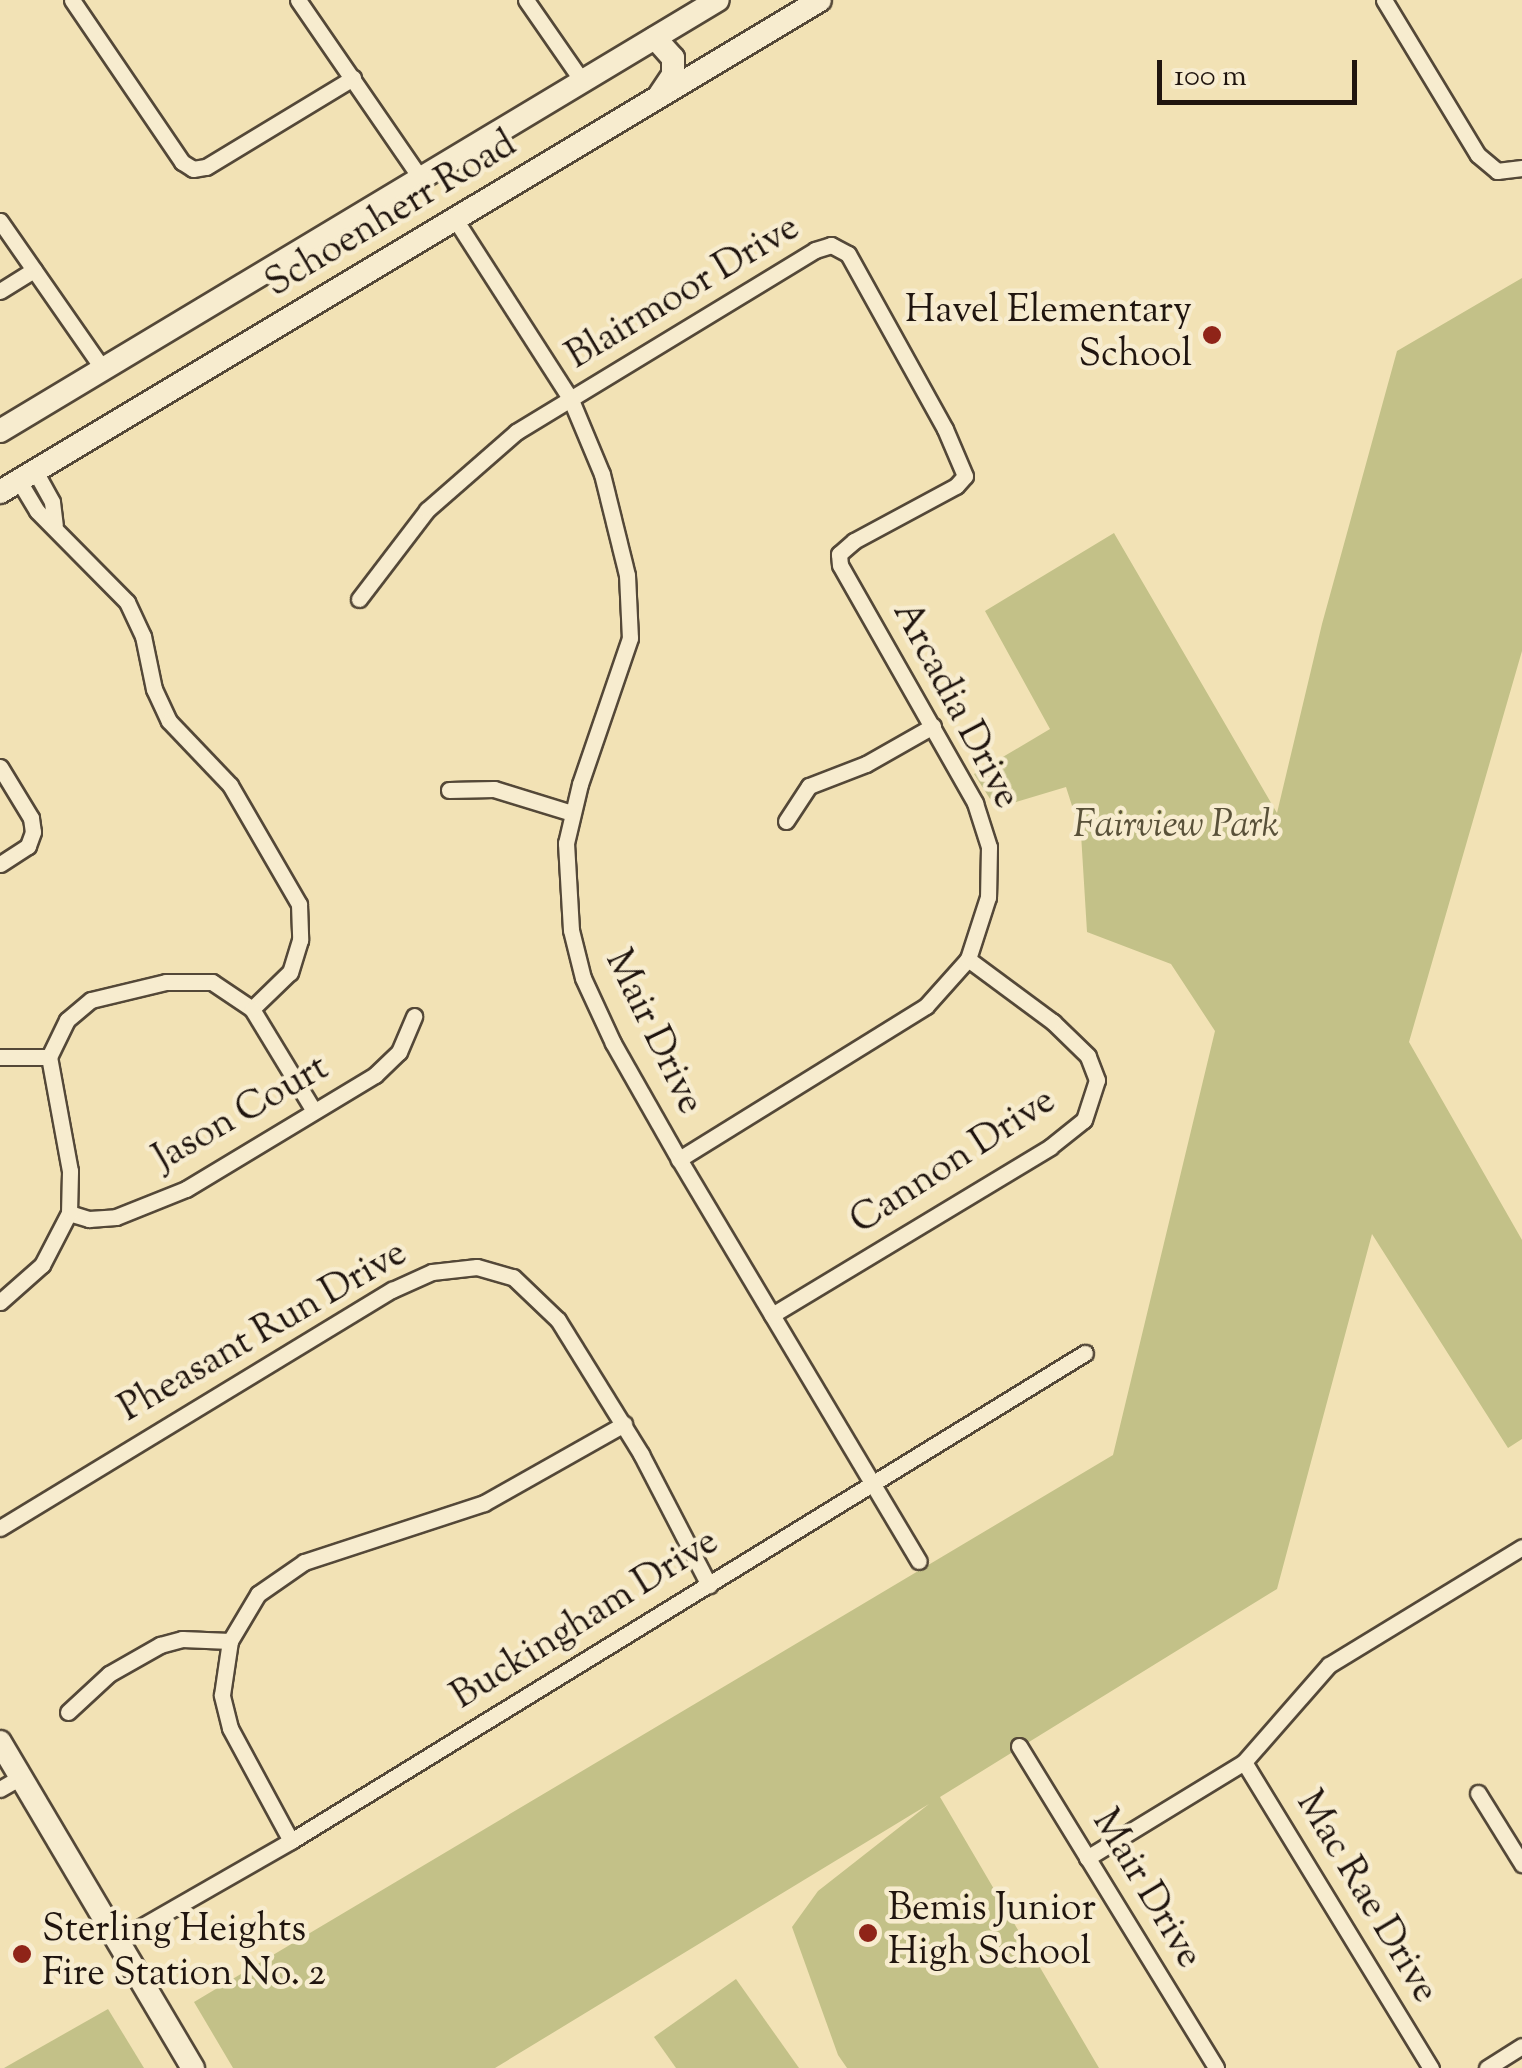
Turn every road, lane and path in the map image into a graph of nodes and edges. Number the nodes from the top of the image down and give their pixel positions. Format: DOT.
graph roads {
  1 [pos="72,0"];
  2 [pos="298,0"];
  3 [pos="526,0"];
  4 [pos="718,0"];
  5 [pos="820,0"];
  6 [pos="1384,0"];
  7 [pos="655,38"];
  8 [pos="352,78"];
  9 [pos="582,81"];
  10 [pos="658,97"];
  11 [pos="1522,168"];
  12 [pos="421,179"];
  13 [pos="455,219"];
  14 [pos="0,221"];
  15 [pos="831,245"];
  16 [pos="34,270"];
  17 [pos="0,291"];
  18 [pos="102,370"];
  19 [pos="571,400"];
  20 [pos="0,431"];
  21 [pos="18,481"];
  22 [pos="359,599"];
  23 [pos="933,726"];
  24 [pos="0,767"];
  25 [pos="448,790"];
  26 [pos="572,813"];
  27 [pos="786,821"];
  28 [pos="0,864"];
  29 [pos="968,959"];
  30 [pos="252,1008"];
  31 [pos="414,1016"];
  32 [pos="0,1057"];
  33 [pos="49,1057"];
  34 [pos="314,1111"];
  35 [pos="679,1159"];
  36 [pos="70,1213"];
  37 [pos="0,1302"];
  38 [pos="772,1315"];
  39 [pos="1086,1354"];
  40 [pos="624,1424"];
  41 [pos="872,1482"];
  42 [pos="0,1528"];
  43 [pos="1522,1547"];
  44 [pos="919,1561"];
  45 [pos="709,1584"];
  46 [pos="230,1641"];
  47 [pos="68,1712"];
  48 [pos="0,1742"];
  49 [pos="1019,1746"];
  50 [pos="1244,1762"];
  51 [pos="21,1777"];
  52 [pos="0,1790"];
  53 [pos="1478,1793"];
  54 [pos="291,1840"];
  55 [pos="1087,1858"];
  56 [pos="1522,1864"];
  57 [pos="118,1940"];
  58 [pos="1522,2046"];
  59 [pos="193,2068"];
  60 [pos="1216,2068"];
  61 [pos="1430,2068"];
  62 [pos="1486,2068"];
  1 -- 8 [label="street"];
  2 -- 8 [label="street"];
  3 -- 9 [label="street"];
  4 -- 7 [label="main road, Schoenherr Road"];
  5 -- 10 [label="main road, Schoenherr Road"];
  6 -- 11 [label="street"];
  7 -- 9 [label="main road, Schoenherr Road"];
  7 -- 10 [label="main road"];
  8 -- 12 [label="street"];
  9 -- 12 [label="main road, Schoenherr Road"];
  10 -- 13 [label="main road, Schoenherr Road"];
  12 -- 18 [label="main road, Schoenherr Road"];
  13 -- 19 [label="street, Mair Drive"];
  13 -- 21 [label="main road, Schoenherr Road"];
  14 -- 16 [label="street"];
  15 -- 19 [label="street, Blairmoor Drive"];
  15 -- 23 [label="street, Arcadia Drive"];
  16 -- 17 [label="street"];
  16 -- 18 [label="street"];
  18 -- 20 [label="main road, Schoenherr Road"];
  19 -- 22 [label="street, Blairmoor Drive"];
  19 -- 26 [label="street, Mair Drive"];
  21 -- 30 [label="street"];
  23 -- 27 [label="street"];
  23 -- 29 [label="street, Arcadia Drive"];
  24 -- 28 [label="street"];
  25 -- 26 [label="street"];
  26 -- 35 [label="street, Mair Drive"];
  29 -- 35 [label="street, Arcadia Drive"];
  29 -- 38 [label="street, Cannon Drive"];
  30 -- 33 [label="street"];
  30 -- 34 [label="street"];
  31 -- 34 [label="street, Jason Court"];
  32 -- 33 [label="street"];
  33 -- 36 [label="street"];
  34 -- 36 [label="street, Jason Court"];
  35 -- 38 [label="street, Mair Drive"];
  36 -- 37 [label="street"];
  38 -- 41 [label="street, Mair Drive"];
  39 -- 41 [label="street, Buckingham Drive"];
  40 -- 42 [label="street, Pheasant Run Drive"];
  40 -- 45 [label="street, Pheasant Run Drive"];
  40 -- 46 [label="street"];
  41 -- 44 [label="street, Mair Drive"];
  41 -- 45 [label="street, Buckingham Drive"];
  43 -- 50 [label="street"];
  45 -- 54 [label="street, Buckingham Drive"];
  46 -- 47 [label="street"];
  46 -- 54 [label="street"];
  48 -- 51 [label="main road"];
  49 -- 55 [label="street, Mair Drive"];
  50 -- 55 [label="street"];
  50 -- 61 [label="street, Mac Rae Drive"];
  51 -- 52 [label="street"];
  51 -- 57 [label="main road"];
  53 -- 56 [label="street"];
  54 -- 57 [label="street, Buckingham Drive"];
  55 -- 60 [label="street, Mair Drive"];
  57 -- 59 [label="main road"];
  58 -- 62 [label="street"];
}
